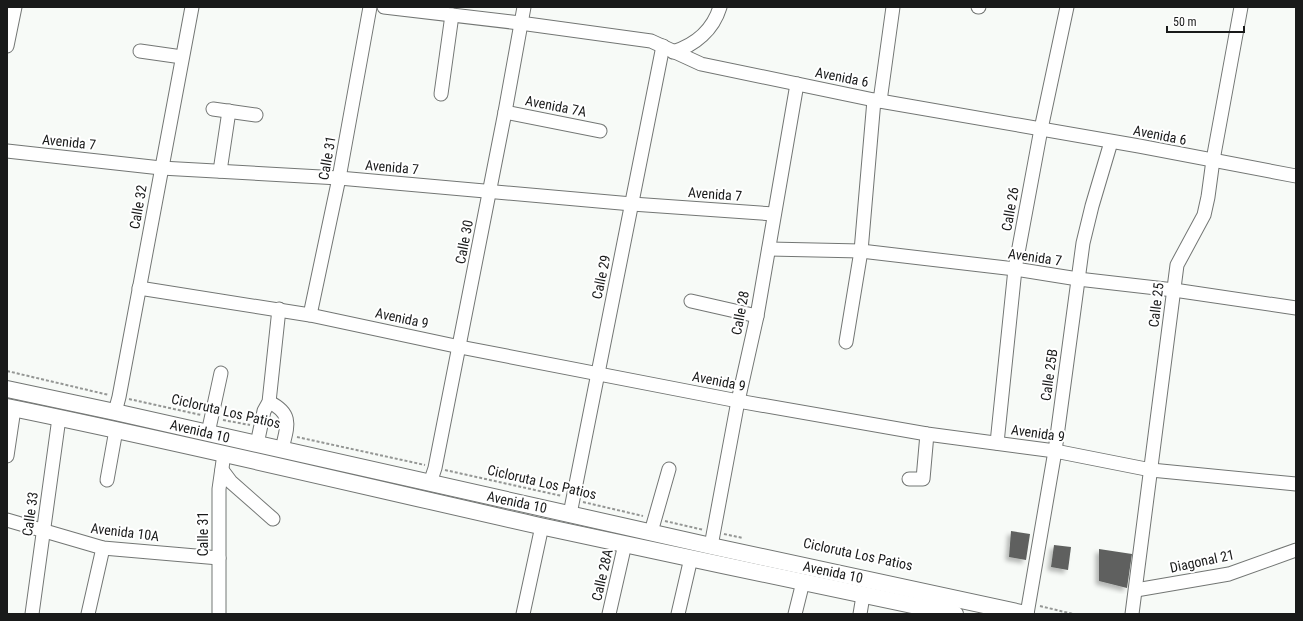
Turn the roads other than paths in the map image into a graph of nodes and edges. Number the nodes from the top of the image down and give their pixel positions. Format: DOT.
graph roads {
  1 [pos="15,7"];
  2 [pos="192,7"];
  3 [pos="370,7"];
  4 [pos="384,7"];
  5 [pos="524,7"];
  6 [pos="720,7"];
  7 [pos="893,7"];
  8 [pos="1067,7"];
  9 [pos="1241,7"];
  10 [pos="452,15"];
  11 [pos="520,23"];
  12 [pos="7,46"];
  13 [pos="668,49"];
  14 [pos="140,51"];
  15 [pos="182,57"];
  16 [pos="797,84"];
  17 [pos="441,94"];
  18 [pos="877,100"];
  19 [pos="213,109"];
  20 [pos="229,111"];
  21 [pos="505,112"];
  22 [pos="256,114"];
  23 [pos="1041,129"];
  24 [pos="600,131"];
  25 [pos="1112,142"];
  26 [pos="7,151"];
  27 [pos="1213,160"];
  28 [pos="161,168"];
  29 [pos="220,171"];
  30 [pos="1296,176"];
  31 [pos="340,178"];
  32 [pos="490,191"];
  33 [pos="632,204"];
  34 [pos="774,214"];
  35 [pos="769,249"];
  36 [pos="861,252"];
  37 [pos="1015,270"];
  38 [pos="1078,279"];
  39 [pos="140,288"];
  40 [pos="1174,290"];
  41 [pos="691,301"];
  42 [pos="1296,308"];
  43 [pos="279,309"];
  44 [pos="310,315"];
  45 [pos="757,316"];
  46 [pos="846,342"];
  47 [pos="460,347"];
  48 [pos="220,373"];
  49 [pos="597,373"];
  50 [pos="7,389"];
  51 [pos="738,401"];
  52 [pos="270,402"];
  53 [pos="117,405"];
  54 [pos="10,408"];
  55 [pos="59,418"];
  56 [pos="116,430"];
  57 [pos="208,433"];
  58 [pos="927,434"];
  59 [pos="284,442"];
  60 [pos="996,443"];
  61 [pos="257,444"];
  62 [pos="1055,451"];
  63 [pos="224,454"];
  64 [pos="7,456"];
  65 [pos="669,469"];
  66 [pos="222,470"];
  67 [pos="1151,470"];
  68 [pos="908,479"];
  69 [pos="107,480"];
  70 [pos="430,483"];
  71 [pos="1296,484"];
  72 [pos="572,506"];
  73 [pos="273,519"];
  74 [pos="7,520"];
  75 [pos="542,526"];
  76 [pos="653,526"];
  77 [pos="44,532"];
  78 [pos="712,539"];
  79 [pos="625,544"];
  80 [pos="103,548"];
  81 [pos="1296,550"];
  82 [pos="219,558"];
  83 [pos="691,558"];
  84 [pos="803,582"];
  85 [pos="1136,590"];
  86 [pos="863,596"];
  87 [pos="916,610"];
  88 [pos="1027,610"];
  89 [pos="32,614"];
  90 [pos="88,614"];
  91 [pos="219,614"];
  92 [pos="523,614"];
  93 [pos="609,614"];
  94 [pos="678,614"];
  95 [pos="795,614"];
  96 [pos="860,614"];
  97 [pos="955,614"];
  98 [pos="1132,614"];
  1 -- 12 [label="street"];
  2 -- 15 [label="street, Calle 32"];
  3 -- 31 [label="street, Calle 31"];
  4 -- 10 [label="street, Avenida 6"];
  5 -- 11 [label="street, Calle 30"];
  6 -- 13 [label="street"];
  7 -- 18 [label="street"];
  8 -- 23 [label="street, Calle 26"];
  9 -- 27 [label="street, Calle 25"];
  10 -- 11 [label="street, Avenida 6"];
  10 -- 17 [label="street"];
  11 -- 13 [label="street, Avenida 6"];
  11 -- 21 [label="street, Calle 30"];
  13 -- 16 [label="street, Avenida 6"];
  13 -- 33 [label="street, Calle 29"];
  14 -- 15 [label="street"];
  15 -- 28 [label="street, Calle 32"];
  16 -- 18 [label="street, Avenida 6"];
  16 -- 34 [label="street, Calle 28"];
  18 -- 23 [label="street, Avenida 6"];
  18 -- 36 [label="street"];
  19 -- 20 [label="street"];
  20 -- 22 [label="street"];
  20 -- 29 [label="street"];
  21 -- 24 [label="street, Avenida 7A"];
  21 -- 32 [label="street, Calle 30"];
  23 -- 25 [label="street, Avenida 6"];
  23 -- 37 [label="street, Calle 26"];
  25 -- 27 [label="street, Avenida 6"];
  25 -- 38 [label="street, Calle 25B"];
  26 -- 28 [label="street, Avenida 7"];
  27 -- 30 [label="street, Avenida 6"];
  27 -- 40 [label="street, Calle 25"];
  28 -- 29 [label="street, Avenida 7"];
  28 -- 39 [label="street, Calle 32"];
  29 -- 31 [label="street, Avenida 7"];
  31 -- 32 [label="street, Avenida 7"];
  31 -- 44 [label="street, Calle 31"];
  32 -- 33 [label="street, Avenida 7"];
  32 -- 47 [label="street, Calle 30"];
  33 -- 34 [label="street, Avenida 7"];
  33 -- 49 [label="street, Calle 29"];
  34 -- 35 [label="street, Calle 28"];
  35 -- 36 [label="street, Avenida 7"];
  35 -- 45 [label="street, Calle 28"];
  36 -- 37 [label="street, Avenida 7"];
  36 -- 46 [label="street"];
  37 -- 38 [label="street, Avenida 7"];
  37 -- 60 [label="street, Calle 26"];
  38 -- 40 [label="street, Avenida 7"];
  38 -- 62 [label="street, Calle 25B"];
  39 -- 43 [label="street, Avenida 9"];
  39 -- 53 [label="street, Calle 32"];
  40 -- 42 [label="street, Avenida 7"];
  40 -- 67 [label="street, Calle 25"];
  41 -- 45 [label="street"];
  43 -- 44 [label="street, Avenida 9"];
  43 -- 52 [label="street"];
  44 -- 47 [label="street, Avenida 9"];
  45 -- 51 [label="street, Calle 28"];
  47 -- 49 [label="street, Avenida 9"];
  47 -- 70 [label="street, Calle 30"];
  48 -- 57 [label="street"];
  49 -- 51 [label="street, Avenida 9"];
  49 -- 72 [label="street, Calle 29"];
  50 -- 53 [label="main road, Avenida 10"];
  51 -- 58 [label="street, Avenida 9"];
  51 -- 78 [label="street, Calle 28"];
  52 -- 59 [label="street"];
  52 -- 61 [label="street"];
  53 -- 57 [label="main road, Avenida 10"];
  54 -- 55 [label="main road, Avenida 10"];
  54 -- 64 [label="street"];
  55 -- 56 [label="main road, Avenida 10"];
  55 -- 77 [label="street, Calle 33"];
  56 -- 63 [label="main road, Avenida 10"];
  56 -- 69 [label="street"];
  57 -- 61 [label="main road, Avenida 10"];
  58 -- 60 [label="street, Avenida 9"];
  58 -- 68 [label="street"];
  59 -- 61 [label="main road, Avenida 10"];
  59 -- 70 [label="main road, Avenida 10"];
  60 -- 62 [label="street, Avenida 9"];
  62 -- 67 [label="street, Avenida 9"];
  62 -- 88 [label="street, Calle 25B"];
  63 -- 66 [label="street, Calle 31"];
  63 -- 75 [label="main road, Avenida 10"];
  65 -- 76 [label="street"];
  66 -- 73 [label="street"];
  66 -- 82 [label="street, Calle 31"];
  67 -- 71 [label="street, Avenida 9"];
  67 -- 85 [label="street, Calle 25"];
  70 -- 72 [label="main road, Avenida 10"];
  72 -- 76 [label="main road, Avenida 10"];
  74 -- 77 [label="street, Avenida 10A"];
  75 -- 79 [label="main road, Avenida 10"];
  75 -- 92 [label="street"];
  76 -- 78 [label="main road, Avenida 10"];
  77 -- 80 [label="street, Avenida 10A"];
  77 -- 89 [label="street, Calle 33"];
  78 -- 88 [label="main road, Avenida 10"];
  79 -- 83 [label="main road, Avenida 10"];
  79 -- 93 [label="street, Calle 28A"];
  80 -- 82 [label="street, Avenida 10A"];
  80 -- 90 [label="street"];
  81 -- 85 [label="street, Diagonal 21"];
  82 -- 91 [label="street, Calle 31"];
  83 -- 84 [label="main road, Avenida 10"];
  83 -- 94 [label="street"];
  84 -- 86 [label="main road, Avenida 10"];
  84 -- 95 [label="street"];
  85 -- 98 [label="street, Calle 25"];
  86 -- 87 [label="main road, Avenida 10"];
  86 -- 96 [label="street"];
  87 -- 97 [label="main road, Avenida 10"];
}
